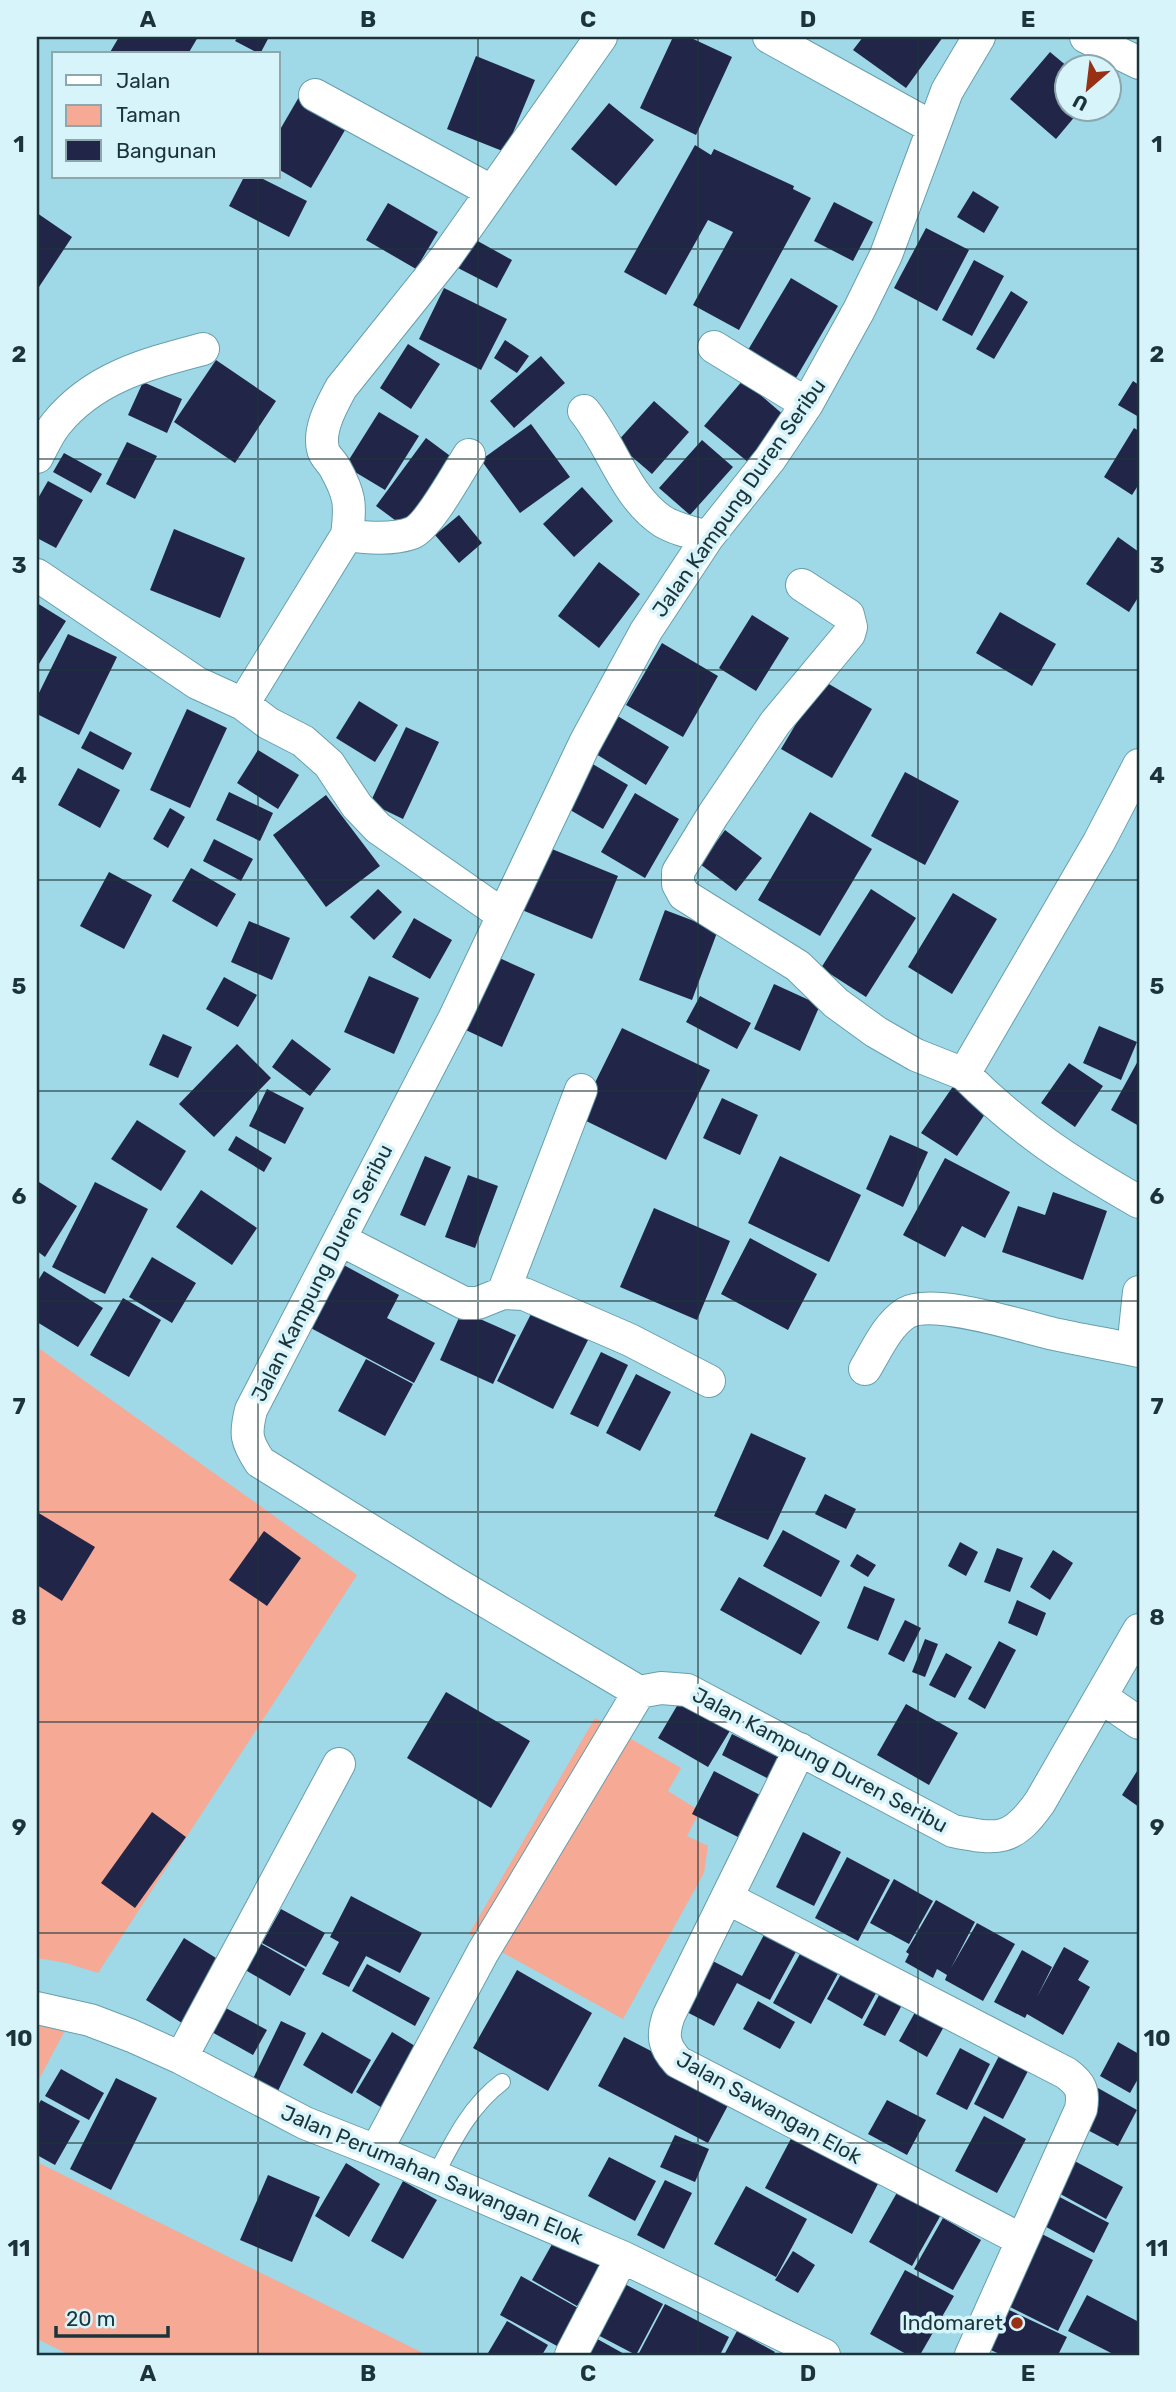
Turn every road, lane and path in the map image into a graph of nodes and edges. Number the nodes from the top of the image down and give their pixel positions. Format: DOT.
graph roads {
  1 [pos="601,37"];
  2 [pos="769,37"];
  3 [pos="979,37"];
  4 [pos="1086,37"];
  5 [pos="1139,63"];
  6 [pos="315,95"];
  7 [pos="932,127"];
  8 [pos="491,191"];
  9 [pos="713,347"];
  10 [pos="203,349"];
  11 [pos="807,404"];
  12 [pos="584,411"];
  13 [pos="469,454"];
  14 [pos="37,457"];
  15 [pos="347,535"];
  16 [pos="708,537"];
  17 [pos="37,575"];
  18 [pos="802,585"];
  19 [pos="243,704"];
  20 [pos="1139,765"];
  21 [pos="503,915"];
  22 [pos="964,1074"];
  23 [pos="581,1090"];
  24 [pos="1139,1202"];
  25 [pos="341,1240"];
  26 [pos="1139,1292"];
  27 [pos="503,1293"];
  28 [pos="1139,1340"];
  29 [pos="1139,1351"];
  30 [pos="865,1369"];
  31 [pos="709,1381"];
  32 [pos="1139,1630"];
  33 [pos="639,1692"];
  34 [pos="1101,1697"];
  35 [pos="1139,1723"];
  36 [pos="800,1749"];
  37 [pos="339,1764"];
  38 [pos="727,1898"];
  39 [pos="37,2008"];
  40 [pos="181,2058"];
  41 [pos="502,2082"];
  42 [pos="376,2151"];
  43 [pos="435,2176"];
  44 [pos="1021,2240"];
  45 [pos="622,2257"];
  46 [pos="571,2355"];
  47 [pos="824,2355"];
  48 [pos="971,2355"];
  1 -- 8 [label="street"];
  2 -- 7 [label="street"];
  3 -- 7 [label="street, Jalan Kampung Duren Seribu"];
  4 -- 5 [label="street"];
  6 -- 8 [label="street"];
  7 -- 11 [label="street, Jalan Kampung Duren Seribu"];
  8 -- 15 [label="street"];
  9 -- 11 [label="street"];
  10 -- 14 [label="street"];
  11 -- 16 [label="street, Jalan Kampung Duren Seribu"];
  12 -- 16 [label="street"];
  13 -- 15 [label="street"];
  15 -- 19 [label="street"];
  16 -- 21 [label="street, Jalan Kampung Duren Seribu"];
  17 -- 19 [label="street"];
  18 -- 22 [label="street"];
  19 -- 21 [label="street"];
  20 -- 22 [label="street"];
  21 -- 25 [label="street, Jalan Kampung Duren Seribu"];
  22 -- 24 [label="street"];
  23 -- 27 [label="street"];
  25 -- 27 [label="street"];
  25 -- 33 [label="street, Jalan Kampung Duren Seribu"];
  26 -- 28 [label="street"];
  27 -- 31 [label="street"];
  29 -- 30 [label="street"];
  32 -- 34 [label="street, Jalan Kampung Duren Seribu"];
  33 -- 36 [label="street, Jalan Kampung Duren Seribu"];
  33 -- 42 [label="street"];
  34 -- 35 [label="street"];
  34 -- 36 [label="street, Jalan Kampung Duren Seribu"];
  36 -- 38 [label="street, Jalan Sawangan Elok"];
  37 -- 40 [label="street"];
  38 -- 44 [label="street"];
  38 -- 44 [label="street, Jalan Sawangan Elok"];
  39 -- 40 [label="street, Jalan Perumahan Sawangan Elok"];
  40 -- 42 [label="street, Jalan Perumahan Sawangan Elok"];
  41 -- 43 [label="lane"];
  42 -- 43 [label="street, Jalan Perumahan Sawangan Elok"];
  43 -- 45 [label="street, Jalan Perumahan Sawangan Elok"];
  44 -- 48 [label="street"];
  45 -- 46 [label="street"];
  45 -- 47 [label="street, Jalan Perumahan Sawangan Elok"];
}
